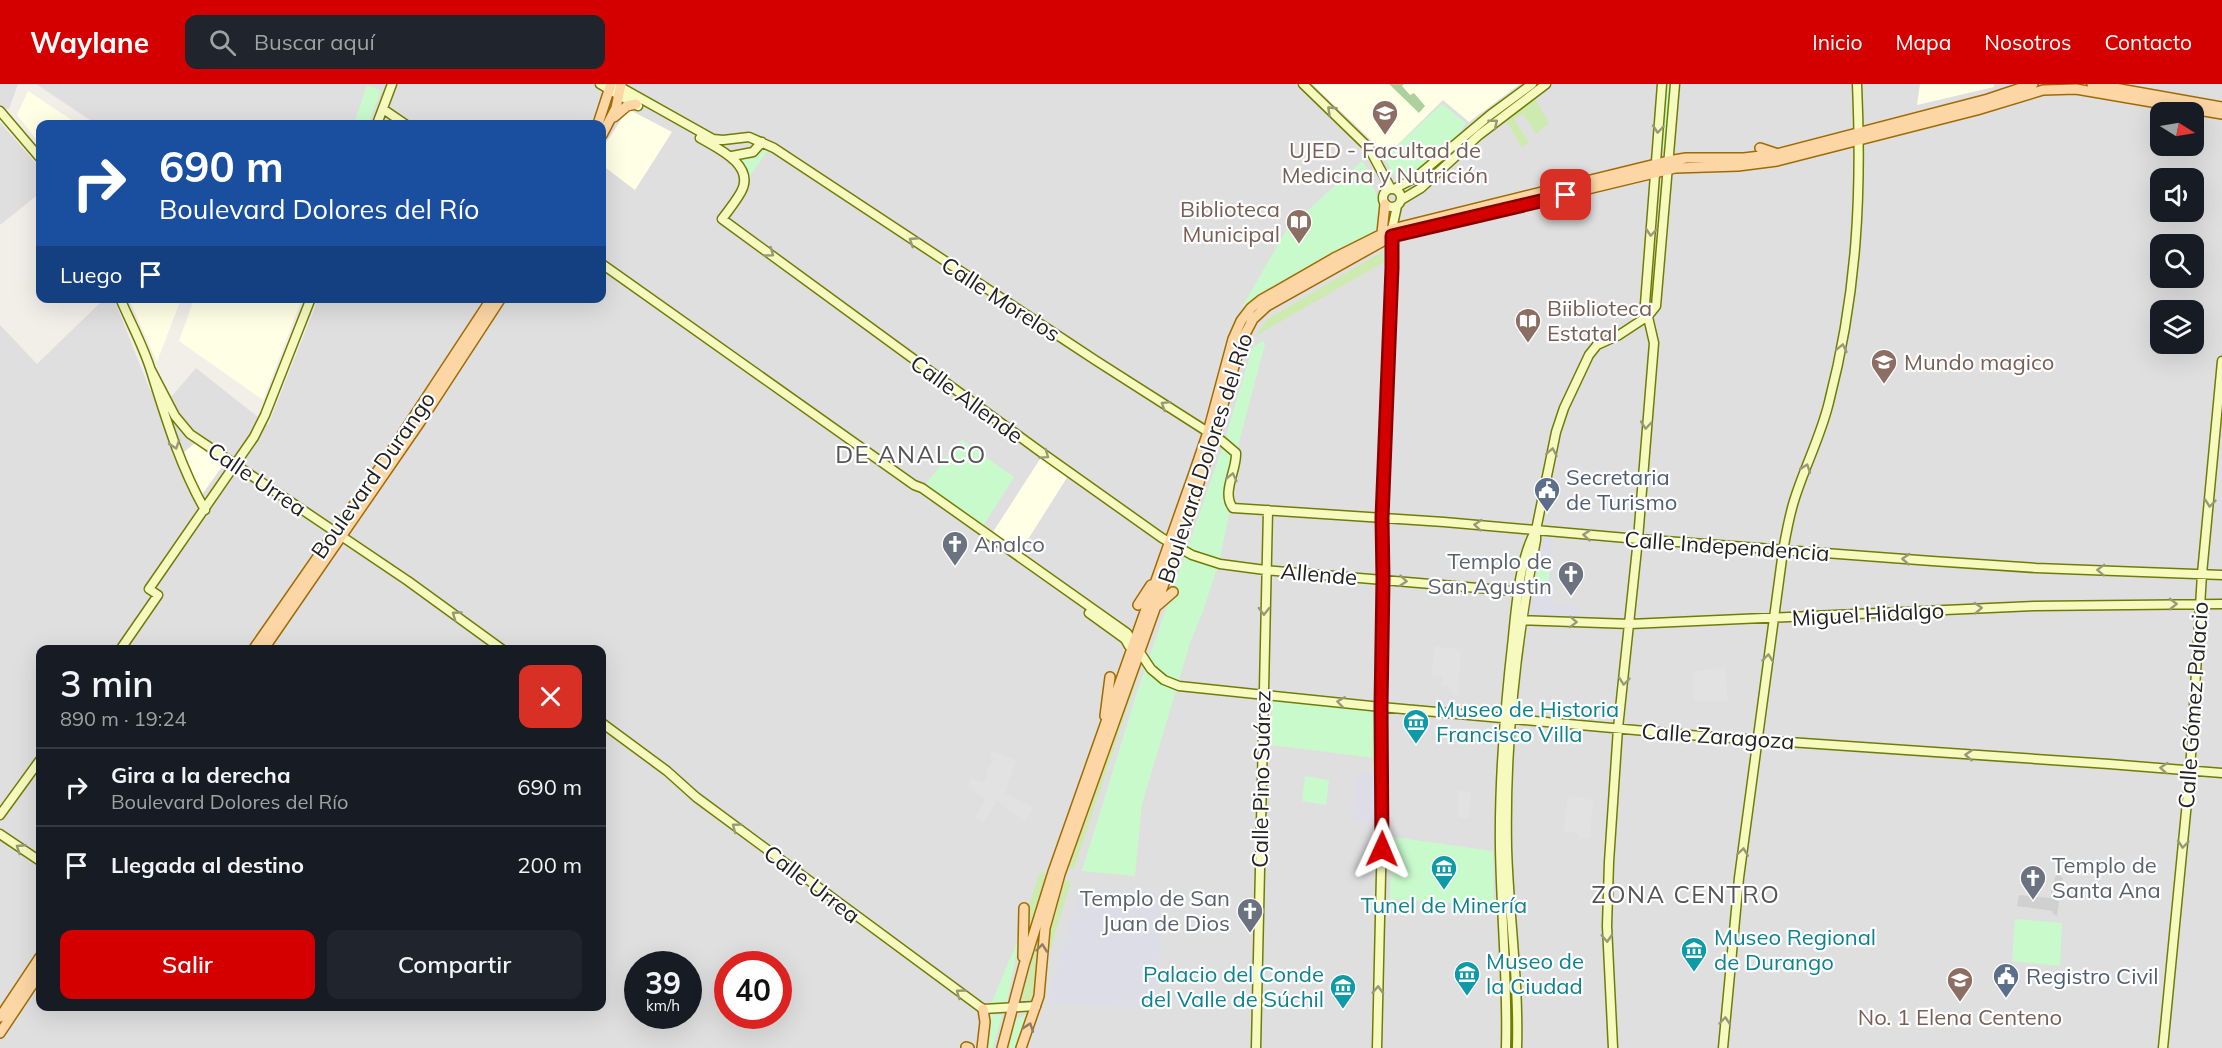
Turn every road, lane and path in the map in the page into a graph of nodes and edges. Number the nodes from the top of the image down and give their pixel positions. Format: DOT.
graph roads {
  1 [pos="392,84"];
  2 [pos="600,84"];
  3 [pos="1304,84"];
  4 [pos="1532,84"];
  5 [pos="1546,84"];
  6 [pos="1662,84"];
  7 [pos="1675,84"];
  8 [pos="1857,84"];
  9 [pos="2033,84"];
  10 [pos="2092,84"];
  11 [pos="616,87"];
  12 [pos="636,104"];
  13 [pos="2222,107"];
  14 [pos="383,108"];
  15 [pos="0,111"];
  16 [pos="2222,114"];
  17 [pos="1886,117"];
  18 [pos="378,120"];
  19 [pos="400,120"];
  20 [pos="600,120"];
  21 [pos="1903,121"];
  22 [pos="609,123"];
  23 [pos="606,128"];
  24 [pos="1859,136"];
  25 [pos="762,142"];
  26 [pos="1760,148"];
  27 [pos="36,153"];
  28 [pos="1777,153"];
  29 [pos="732,156"];
  30 [pos="1667,165"];
  31 [pos="1655,169"];
  32 [pos="1392,189"];
  33 [pos="1399,203"];
  34 [pos="1445,206"];
  35 [pos="1385,208"];
  36 [pos="1460,212"];
  37 [pos="1437,225"];
  38 [pos="1452,229"];
  39 [pos="1382,233"];
  40 [pos="1392,236"];
  41 [pos="606,267"];
  42 [pos="122,303"];
  43 [pos="309,303"];
  44 [pos="489,303"];
  45 [pos="498,303"];
  46 [pos="1648,316"];
  47 [pos="2222,361"];
  48 [pos="151,370"];
  49 [pos="1211,434"];
  50 [pos="236,464"];
  51 [pos="914,485"];
  52 [pos="1233,508"];
  53 [pos="205,510"];
  54 [pos="1268,510"];
  55 [pos="1382,518"];
  56 [pos="1536,530"];
  57 [pos="337,534"];
  58 [pos="1638,539"];
  59 [pos="1174,545"];
  60 [pos="1783,550"];
  61 [pos="1220,564"];
  62 [pos="1265,570"];
  63 [pos="1159,573"];
  64 [pos="2202,574"];
  65 [pos="2222,575"];
  66 [pos="1383,579"];
  67 [pos="1173,592"];
  68 [pos="1522,592"];
  69 [pos="2200,604"];
  70 [pos="2222,604"];
  71 [pos="1138,605"];
  72 [pos="1156,607"];
  73 [pos="1773,618"];
  74 [pos="1518,620"];
  75 [pos="1630,624"];
  76 [pos="123,645"];
  77 [pos="257,645"];
  78 [pos="266,645"];
  79 [pos="496,645"];
  80 [pos="1136,651"];
  81 [pos="1110,677"];
  82 [pos="1263,695"];
  83 [pos="1381,707"];
  84 [pos="1508,717"];
  85 [pos="606,726"];
  86 [pos="1106,726"];
  87 [pos="1618,728"];
  88 [pos="1758,739"];
  89 [pos="36,766"];
  90 [pos="2190,771"];
  91 [pos="2222,773"];
  92 [pos="0,815"];
  93 [pos="0,834"];
  94 [pos="36,858"];
  95 [pos="1024,908"];
  96 [pos="36,963"];
  97 [pos="1024,965"];
  98 [pos="36,979"];
  99 [pos="1014,1006"];
  100 [pos="1036,1006"];
  101 [pos="983,1009"];
  102 [pos="0,1017"];
  103 [pos="0,1033"];
  104 [pos="982,1048"];
  105 [pos="1002,1048"];
  106 [pos="1021,1048"];
  107 [pos="1256,1048"];
  108 [pos="1377,1048"];
  109 [pos="1506,1048"];
  110 [pos="1517,1048"];
  111 [pos="1613,1048"];
  112 [pos="1723,1048"];
  113 [pos="2163,1048"];
  1 -- 14 [label="street"];
  2 -- 11 [label="street"];
  32 -- 3 [label="street, one-way"];
  4 -- 32 [label="street"];
  33 -- 5 [label="street, one-way"];
  6 -- 31 [label="street, one-way"];
  7 -- 30 [label="street"];
  8 -- 24 [label="street"];
  9 -- 21 [label="main road, Boulevard Dolores del Río"];
  10 -- 13 [label="main road"];
  11 -- 12 [label="street"];
  11 -- 20 [label="main road"];
  11 -- 22 [label="main road"];
  11 -- 25 [label="street"];
  12 -- 22 [label="main road"];
  12 -- 29 [label="street"];
  14 -- 18 [label="street"];
  14 -- 19 [label="street"];
  15 -- 27 [label="street"];
  16 -- 24 [label="main road, Boulevard Dolores del Río"];
  17 -- 21 [label="main road"];
  21 -- 24 [label="main road, Boulevard Dolores del Río"];
  22 -- 23 [label="main road"];
  24 -- 28 [label="main road, Boulevard Dolores del Río"];
  24 -- 30 [label="main road, Boulevard Dolores del Río"];
  60 -- 24 [label="street, one-way"];
  25 -- 29 [label="street"];
  49 -- 25 [label="street, Calle Morelos, one-way"];
  26 -- 28 [label="main road"];
  28 -- 30 [label="main road, Boulevard Dolores del Río"];
  29 -- 59 [label="street, Calle Allende, one-way"];
  30 -- 31 [label="main road, Boulevard Dolores del Río"];
  30 -- 46 [label="street"];
  31 -- 36 [label="main road, Boulevard Dolores del Río"];
  31 -- 37 [label="main road, Boulevard Dolores del Río"];
  31 -- 46 [label="street, one-way"];
  32 -- 33 [label="street"];
  32 -- 35 [label="street"];
  33 -- 35 [label="street"];
  33 -- 40 [label="street"];
  34 -- 36 [label="main road"];
  35 -- 39 [label="main road"];
  35 -- 40 [label="main road"];
  36 -- 40 [label="main road, Boulevard Dolores del Río"];
  37 -- 38 [label="main road"];
  37 -- 40 [label="main road, Boulevard Dolores del Río"];
  39 -- 40 [label="main road, Boulevard Dolores del Río"];
  39 -- 49 [label="main road, Boulevard Dolores del Río"];
  40 -- 49 [label="main road, Boulevard Dolores del Río"];
  40 -- 55 [label="street"];
  41 -- 51 [label="street"];
  42 -- 48 [label="street"];
  43 -- 50 [label="street"];
  44 -- 57 [label="main road, Boulevard Durango"];
  45 -- 57 [label="main road, Boulevard Durango"];
  56 -- 46 [label="street, one-way"];
  46 -- 58 [label="street, one-way"];
  47 -- 64 [label="street, Calle Gómez Palacio, one-way"];
  48 -- 50 [label="street, Calle Urrea"];
  48 -- 53 [label="street, one-way"];
  52 -- 49 [label="street, Calle Morelos, one-way"];
  49 -- 59 [label="main road, Boulevard Dolores del Río"];
  50 -- 53 [label="street"];
  50 -- 57 [label="street, Calle Urrea"];
  51 -- 80 [label="street"];
  51 -- 80 [label="street"];
  52 -- 54 [label="street, Calle Independencia"];
  53 -- 76 [label="street"];
  54 -- 55 [label="street, Calle Independencia"];
  54 -- 62 [label="street, Calle Pino Suárez"];
  56 -- 55 [label="street, Calle Independencia, one-way"];
  55 -- 66 [label="street"];
  58 -- 56 [label="street, Calle Independencia, one-way"];
  56 -- 68 [label="street"];
  57 -- 77 [label="main road, Boulevard Durango"];
  57 -- 78 [label="main road, Boulevard Durango"];
  79 -- 57 [label="street, Calle Urrea, one-way"];
  58 -- 60 [label="street, Calle Independencia"];
  58 -- 75 [label="street"];
  59 -- 61 [label="street, Calle Allende"];
  59 -- 63 [label="main road, Boulevard Dolores del Río"];
  59 -- 72 [label="main road, Boulevard Dolores del Río"];
  64 -- 60 [label="street, Calle Independencia, one-way"];
  60 -- 73 [label="street"];
  61 -- 62 [label="street, Allende"];
  62 -- 66 [label="street, Allende"];
  62 -- 82 [label="street, Calle Pino Suárez, one-way"];
  63 -- 71 [label="main road"];
  63 -- 80 [label="main road, Boulevard Dolores del Río"];
  64 -- 65 [label="street, Calle Independencia"];
  64 -- 69 [label="street, Calle Gómez Palacio"];
  66 -- 68 [label="street, Allende, one-way"];
  66 -- 83 [label="street"];
  67 -- 72 [label="main road"];
  68 -- 74 [label="street"];
  69 -- 70 [label="street, Miguel Hidalgo"];
  73 -- 69 [label="street, Miguel Hidalgo, one-way"];
  69 -- 90 [label="street, Calle Gómez Palacio"];
  72 -- 80 [label="main road, Boulevard Dolores del Río"];
  73 -- 75 [label="street, Miguel Hidalgo"];
  88 -- 73 [label="street, one-way"];
  74 -- 75 [label="street, Miguel Hidalgo, one-way"];
  74 -- 84 [label="street"];
  75 -- 87 [label="street, one-way"];
  80 -- 82 [label="street, Calle Zaragoza"];
  80 -- 86 [label="main road, Boulevard Dolores del Río"];
  100 -- 80 [label="main road, Boulevard Dolores del Río, one-way"];
  81 -- 86 [label="main road"];
  83 -- 82 [label="street, Calle Zaragoza, one-way"];
  82 -- 107 [label="street, Calle Pino Suárez"];
  83 -- 84 [label="street, Calle Zaragoza"];
  108 -- 83 [label="street, one-way"];
  84 -- 87 [label="street, Calle Zaragoza"];
  84 -- 109 [label="street"];
  84 -- 110 [label="street"];
  101 -- 85 [label="street, Calle Urrea, one-way"];
  86 -- 97 [label="main road, Boulevard Dolores del Río"];
  87 -- 88 [label="street, Calle Zaragoza"];
  87 -- 111 [label="street, one-way"];
  90 -- 88 [label="street, Calle Zaragoza, one-way"];
  112 -- 88 [label="street, one-way"];
  89 -- 92 [label="street"];
  90 -- 91 [label="street, Calle Zaragoza"];
  90 -- 113 [label="street, Calle Gómez Palacio, one-way"];
  94 -- 93 [label="street, one-way"];
  95 -- 97 [label="main road"];
  96 -- 102 [label="main road"];
  97 -- 99 [label="main road, Boulevard Dolores del Río"];
  98 -- 103 [label="main road"];
  99 -- 100 [label="street"];
  99 -- 101 [label="street"];
  99 -- 105 [label="main road, Boulevard Dolores del Río"];
  106 -- 100 [label="main road, Boulevard Dolores del Río, one-way"];
  101 -- 104 [label="main road"];
}
